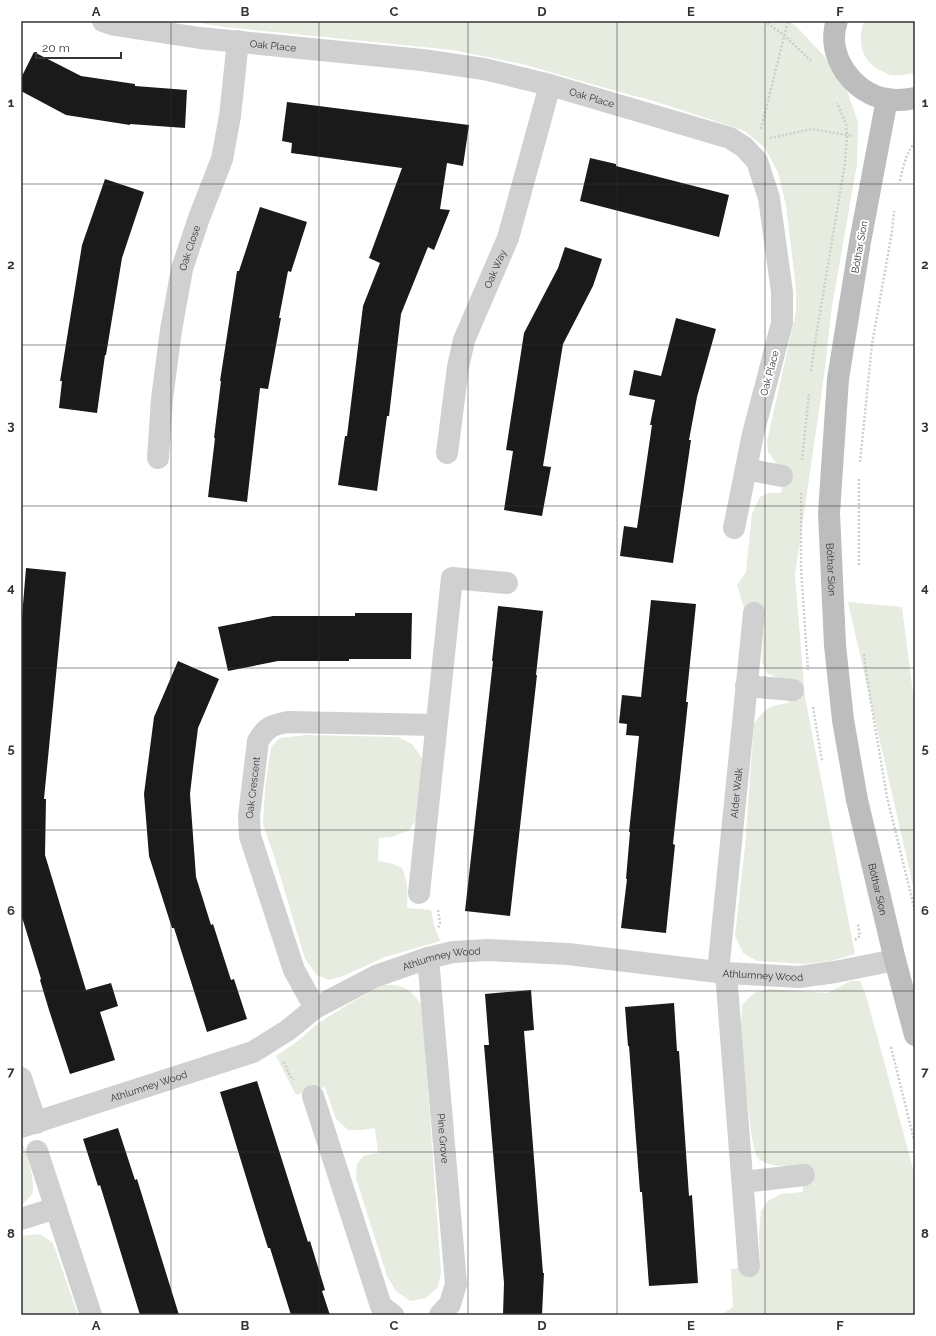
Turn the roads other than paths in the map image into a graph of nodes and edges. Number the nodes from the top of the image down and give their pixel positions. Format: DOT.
graph roads {
  1 [pos="103,21"];
  2 [pos="834,22"];
  3 [pos="238,42"];
  4 [pos="550,85"];
  5 [pos="915,98"];
  6 [pos="887,99"];
  7 [pos="446,453"];
  8 [pos="158,458"];
  9 [pos="746,469"];
  10 [pos="782,476"];
  11 [pos="734,528"];
  12 [pos="507,583"];
  13 [pos="754,613"];
  14 [pos="746,686"];
  15 [pos="793,690"];
  16 [pos="436,725"];
  17 [pos="419,892"];
  18 [pos="428,958"];
  19 [pos="895,960"];
  20 [pos="722,972"];
  21 [pos="315,1008"];
  22 [pos="915,1034"];
  23 [pos="21,1078"];
  24 [pos="313,1096"];
  25 [pos="28,1125"];
  26 [pos="37,1151"];
  27 [pos="804,1175"];
  28 [pos="743,1182"];
  29 [pos="56,1208"];
  30 [pos="21,1219"];
  31 [pos="749,1266"];
  32 [pos="91,1315"];
  33 [pos="393,1315"];
  34 [pos="440,1315"];
  1 -- 3 [label="street, Oak Place"];
  2 -- 6 [label="street"];
  3 -- 4 [label="street, Oak Place"];
  3 -- 8 [label="street, Oak Close"];
  4 -- 7 [label="street, Oak Way"];
  4 -- 9 [label="street, Oak Place"];
  5 -- 6 [label="street"];
  6 -- 19 [label="street, Bóthar Sion"];
  9 -- 10 [label="street"];
  9 -- 11 [label="street, Oak Place"];
  12 -- 16 [label="street"];
  13 -- 14 [label="street, Alder Walk"];
  14 -- 15 [label="street"];
  14 -- 20 [label="street, Alder Walk"];
  16 -- 17 [label="street"];
  16 -- 21 [label="street, Oak Crescent"];
  18 -- 20 [label="street, Athlumney Wood"];
  18 -- 21 [label="street, Athlumney Wood"];
  18 -- 34 [label="street, Pine Grove"];
  19 -- 20 [label="street, Athlumney Wood"];
  19 -- 22 [label="street, Bóthar Sion"];
  20 -- 28 [label="street, Alder Walk"];
  21 -- 25 [label="street, Athlumney Wood"];
  23 -- 25 [label="street"];
  24 -- 33 [label="street"];
  26 -- 29 [label="street"];
  27 -- 28 [label="street"];
  28 -- 31 [label="street, Alder Walk"];
  29 -- 30 [label="street"];
  29 -- 32 [label="street"];
}
